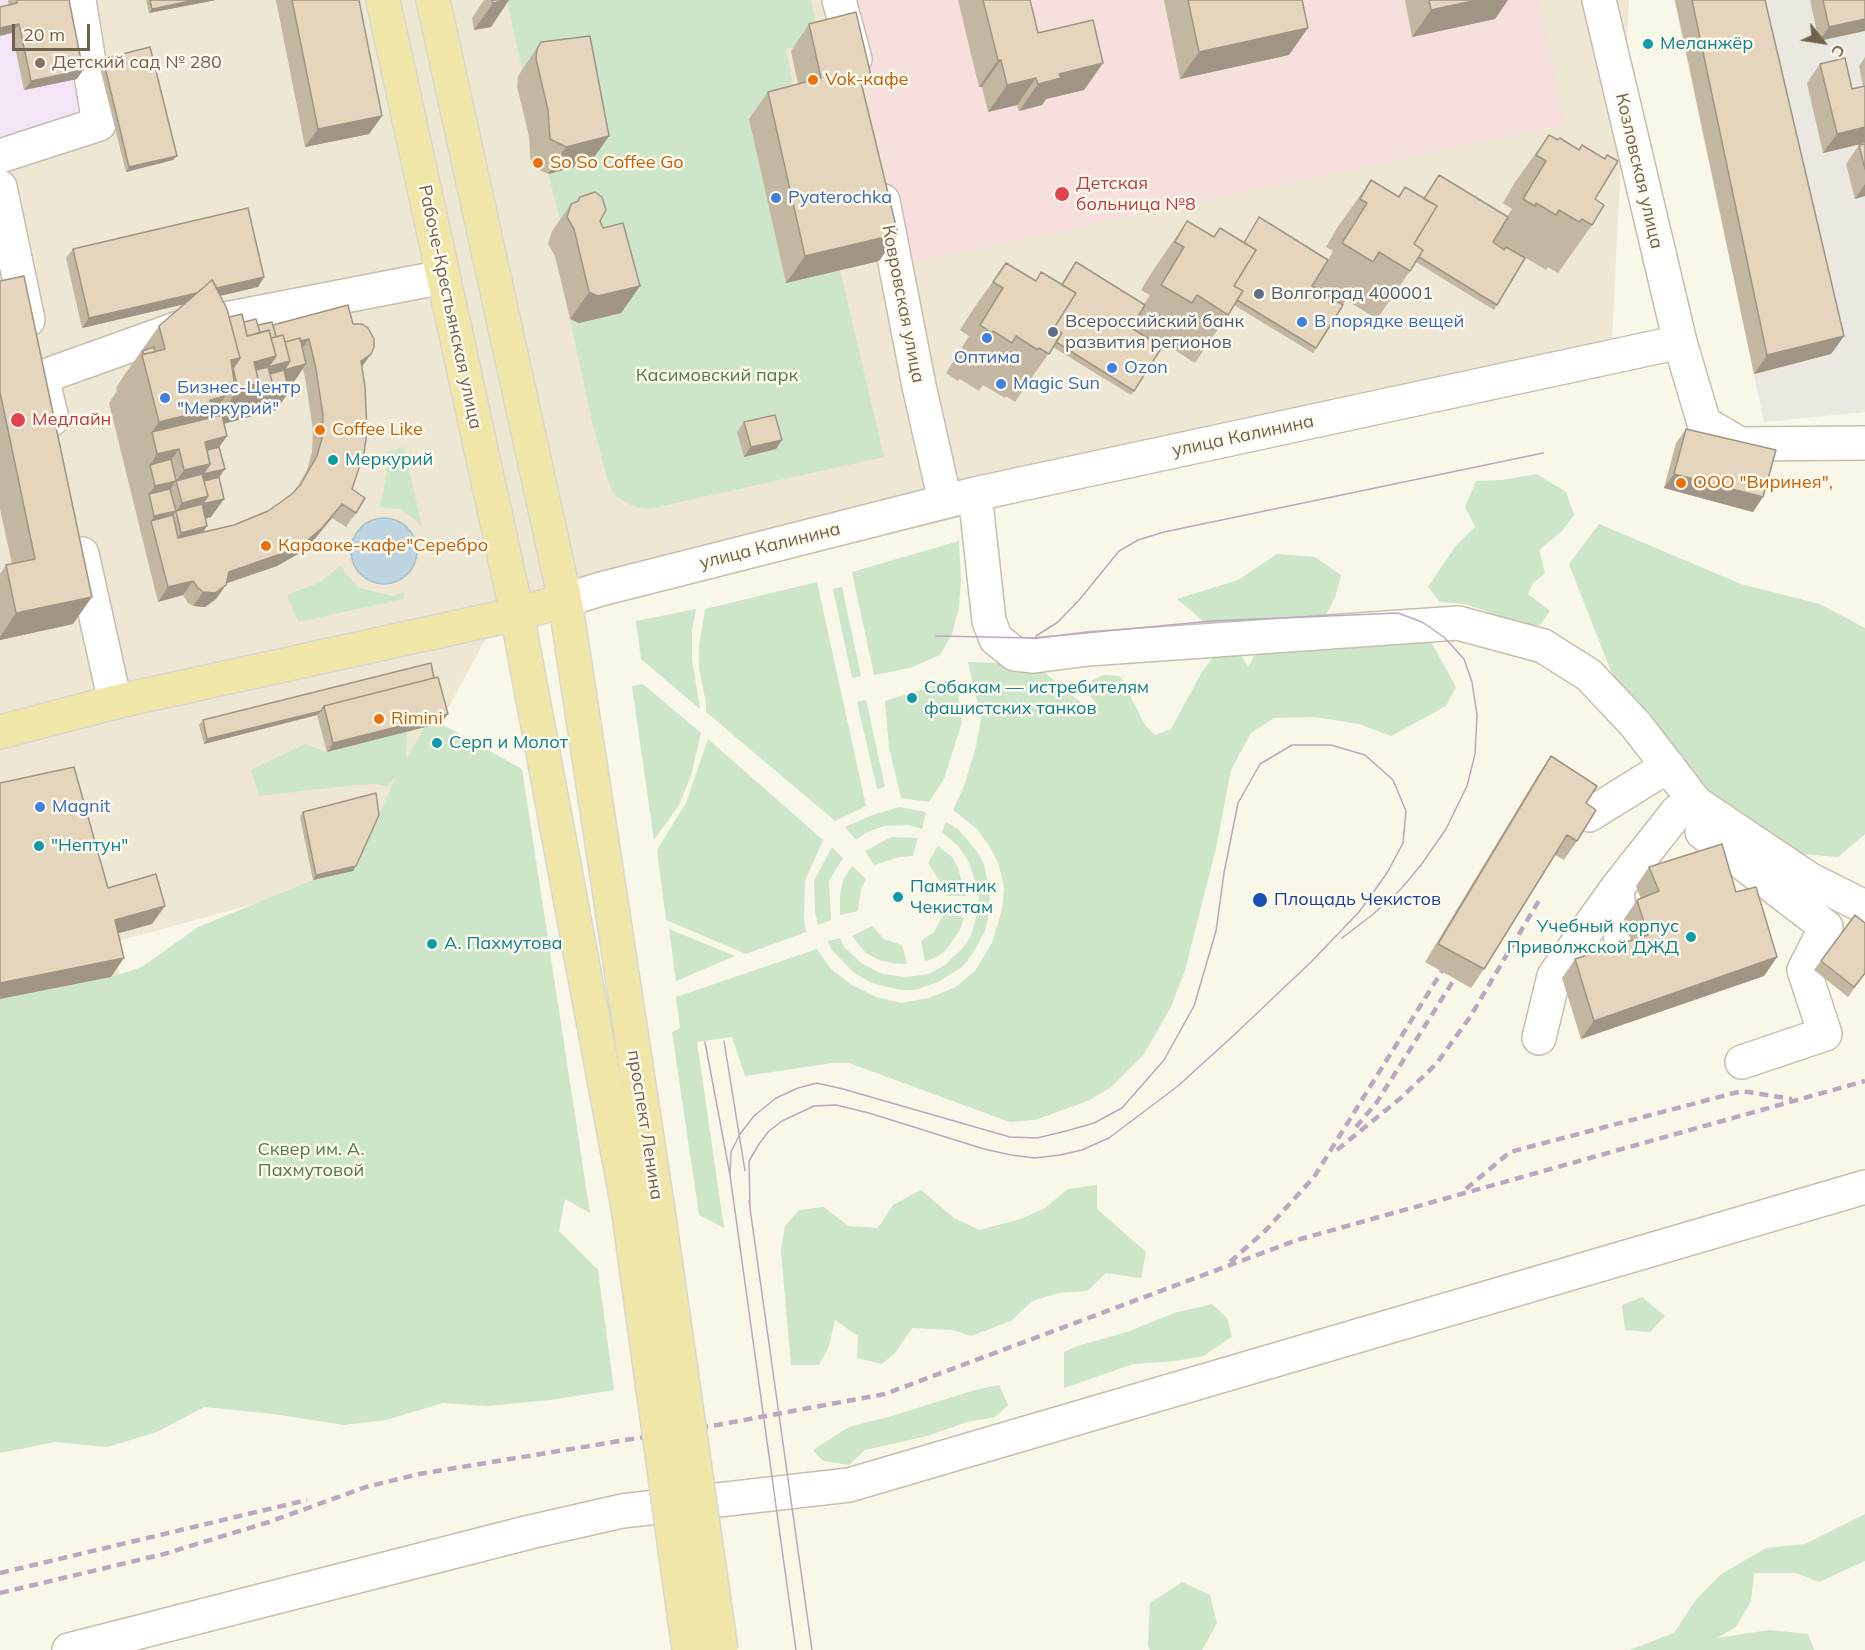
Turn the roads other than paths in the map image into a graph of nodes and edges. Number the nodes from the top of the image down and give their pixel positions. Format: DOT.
graph roads {
  1 [pos="79,0"];
  2 [pos="383,0"];
  3 [pos="433,0"];
  4 [pos="839,0"];
  5 [pos="1599,0"];
  6 [pos="860,84"];
  7 [pos="0,156"];
  8 [pos="878,177"];
  9 [pos="0,187"];
  10 [pos="443,278"];
  11 [pos="30,327"];
  12 [pos="1680,342"];
  13 [pos="1865,443"];
  14 [pos="57,445"];
  15 [pos="960,497"];
  16 [pos="75,524"];
  17 [pos="565,600"];
  18 [pos="517,614"];
  19 [pos="115,702"];
  20 [pos="0,732"];
  21 [pos="1668,766"];
  22 [pos="1686,808"];
  23 [pos="1589,815"];
  24 [pos="1617,888"];
  25 [pos="1865,907"];
  26 [pos="1620,941"];
  27 [pos="1539,1038"];
  28 [pos="1742,1062"];
  29 [pos="1865,1187"];
  30 [pos="643,1205"];
  31 [pos="69,1650"];
  32 [pos="689,1650"];
  33 [pos="721,1650"];
  1 -- 7 [label="street"];
  2 -- 10 [label="main road, Рабоче-Крестьянская улица"];
  3 -- 17 [label="main road"];
  4 -- 6 [label="street"];
  5 -- 12 [label="street, Козловская улица"];
  8 -- 15 [label="street, Ковровская улица"];
  9 -- 11 [label="street"];
  10 -- 14 [label="street"];
  10 -- 18 [label="main road, Рабоче-Крестьянская улица"];
  12 -- 13 [label="street"];
  12 -- 15 [label="street, улица Калинина"];
  15 -- 17 [label="street, улица Калинина"];
  15 -- 21 [label="street, Ковровская улица"];
  16 -- 19 [label="street"];
  17 -- 18 [label="main road"];
  17 -- 30 [label="main road, проспект Ленина"];
  18 -- 19 [label="main road"];
  18 -- 30 [label="main road, проспект Ленина"];
  19 -- 20 [label="main road"];
  21 -- 22 [label="street, Ковровская улица"];
  21 -- 23 [label="street"];
  22 -- 24 [label="street"];
  22 -- 25 [label="street"];
  22 -- 28 [label="street"];
  24 -- 26 [label="street"];
  24 -- 27 [label="street"];
  29 -- 31 [label="street"];
  30 -- 32 [label="main road, проспект Ленина, bridge"];
  30 -- 33 [label="main road, проспект Ленина, bridge"];
}
